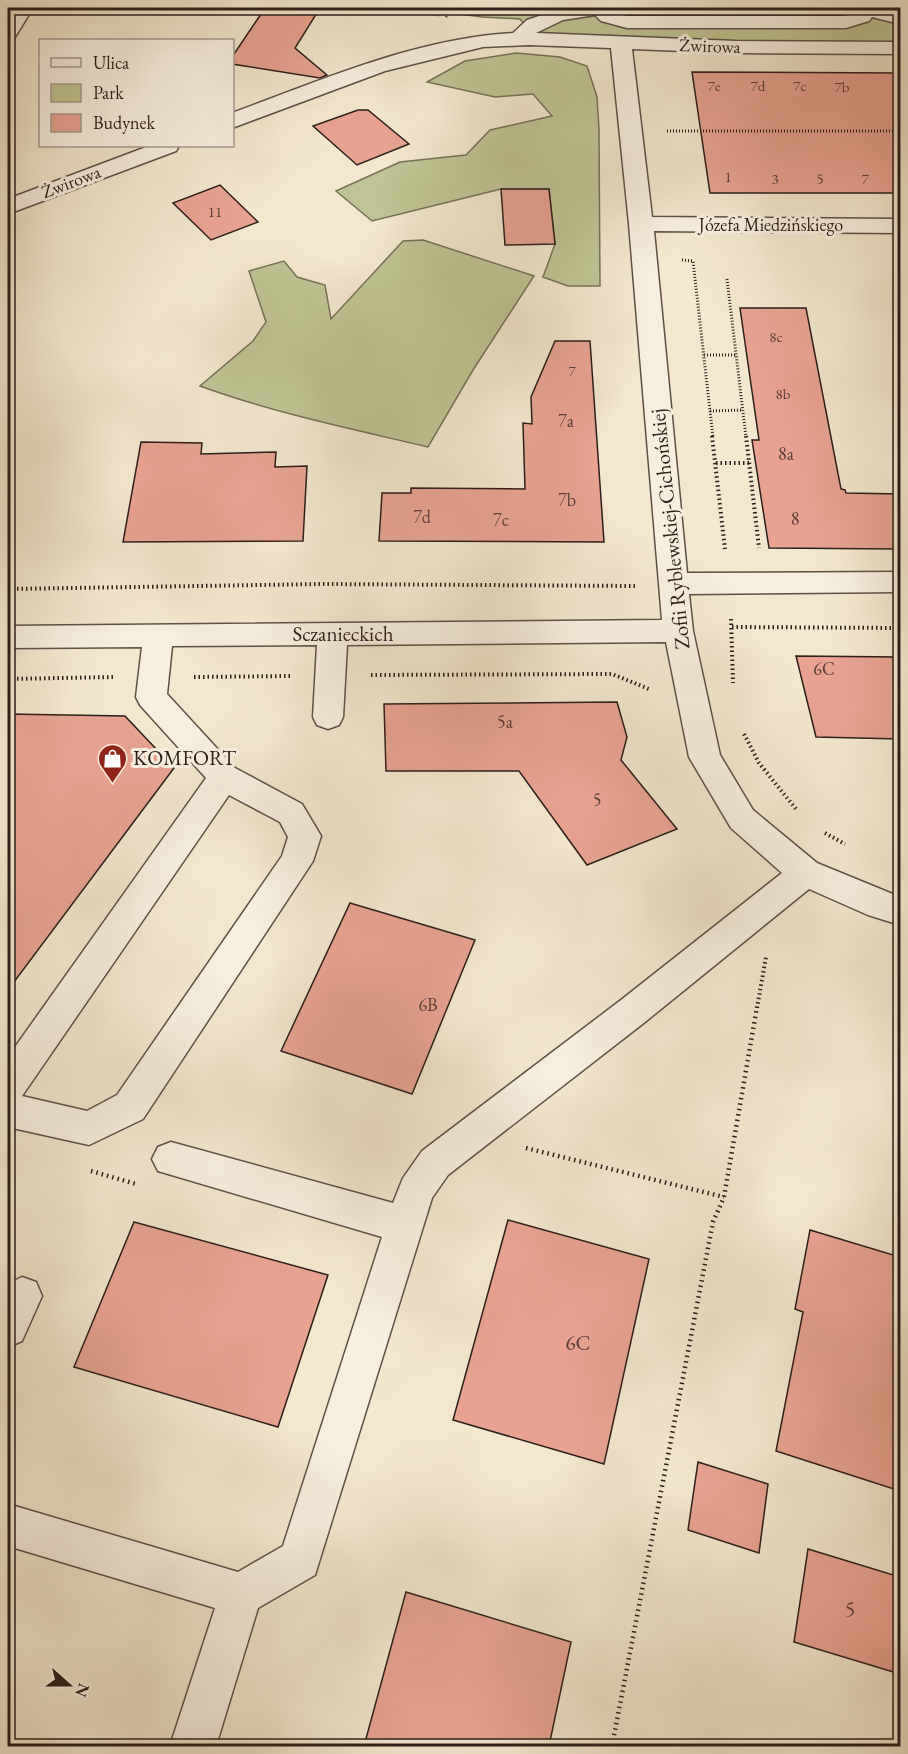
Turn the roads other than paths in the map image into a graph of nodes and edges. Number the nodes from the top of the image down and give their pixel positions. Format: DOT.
graph roads {
  1 [pos="23,8"];
  2 [pos="600,8"];
  3 [pos="865,8"];
  4 [pos="900,18"];
  5 [pos="8,33"];
  6 [pos="520,39"];
  7 [pos="621,42"];
  8 [pos="900,48"];
  9 [pos="234,120"];
  10 [pos="165,147"];
  11 [pos="8,207"];
  12 [pos="641,224"];
  13 [pos="900,226"];
  14 [pos="900,582"];
  15 [pos="674,584"];
  16 [pos="678,631"];
  17 [pos="333,633"];
  18 [pos="158,635"];
  19 [pos="8,636"];
  20 [pos="328,717"];
  21 [pos="224,777"];
  22 [pos="805,873"];
  23 [pos="900,911"];
  24 [pos="8,1086"];
  25 [pos="8,1110"];
  26 [pos="171,1159"];
  27 [pos="405,1225"];
  28 [pos="8,1525"];
  29 [pos="241,1594"];
  30 [pos="193,1746"];
  1 -- 5 [label="street"];
  2 -- 3 [label="street, Żwirowa"];
  2 -- 6 [label="street, Żwirowa"];
  3 -- 4 [label="street, Żwirowa"];
  6 -- 7 [label="street, Żwirowa"];
  6 -- 9 [label="street, Żwirowa"];
  7 -- 8 [label="street, Żwirowa"];
  7 -- 12 [label="street, Zofii Ryblewskiej-Cichońskiej"];
  10 -- 11 [label="street, Żwirowa"];
  12 -- 13 [label="street, Józefa Miedzińskiego"];
  12 -- 15 [label="street, Zofii Ryblewskiej-Cichońskiej"];
  14 -- 15 [label="street"];
  15 -- 16 [label="street, Zofii Ryblewskiej-Cichońskiej"];
  16 -- 17 [label="street, Sczanieckich"];
  16 -- 22 [label="street, Zofii Ryblewskiej-Cichońskiej"];
  17 -- 18 [label="street, Sczanieckich"];
  17 -- 20 [label="street"];
  18 -- 19 [label="street, Sczanieckich"];
  18 -- 21 [label="street"];
  21 -- 24 [label="street"];
  21 -- 25 [label="street"];
  22 -- 23 [label="street, Zofii Ryblewskiej-Cichońskiej"];
  22 -- 27 [label="street"];
  26 -- 27 [label="street"];
  27 -- 29 [label="street"];
  28 -- 29 [label="street"];
  29 -- 30 [label="street"];
}
